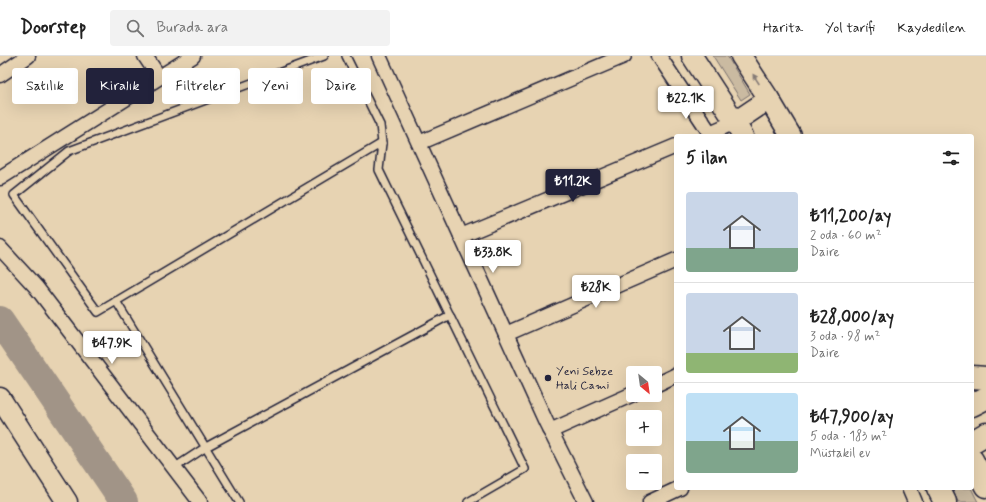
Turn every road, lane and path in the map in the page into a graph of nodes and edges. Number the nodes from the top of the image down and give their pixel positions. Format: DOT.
graph roads {
  1 [pos="28,56"];
  2 [pos="145,56"];
  3 [pos="193,56"];
  4 [pos="324,56"];
  5 [pos="346,56"];
  6 [pos="379,56"];
  7 [pos="624,56"];
  8 [pos="659,56"];
  9 [pos="692,56"];
  10 [pos="741,56"];
  11 [pos="0,75"];
  12 [pos="159,77"];
  13 [pos="769,99"];
  14 [pos="739,129"];
  15 [pos="706,134"];
  16 [pos="712,134"];
  17 [pos="790,134"];
  18 [pos="382,143"];
  19 [pos="419,143"];
  20 [pos="674,147"];
  21 [pos="0,178"];
  22 [pos="461,236"];
  23 [pos="0,248"];
  24 [pos="674,261"];
  25 [pos="116,301"];
  26 [pos="450,315"];
  27 [pos="506,334"];
  28 [pos="674,376"];
  29 [pos="974,377"];
  30 [pos="986,378"];
  31 [pos="662,381"];
  32 [pos="626,397"];
  33 [pos="0,398"];
  34 [pos="986,398"];
  35 [pos="974,404"];
  36 [pos="550,431"];
  37 [pos="986,434"];
  38 [pos="974,441"];
  39 [pos="206,447"];
  40 [pos="974,464"];
  41 [pos="174,468"];
  42 [pos="986,486"];
  43 [pos="676,490"];
  44 [pos="939,490"];
  45 [pos="68,502"];
  46 [pos="200,502"];
  47 [pos="239,502"];
  48 [pos="468,502"];
  49 [pos="586,502"];
  50 [pos="650,502"];
  51 [pos="945,502"];
  1 -- 11 [label="street"];
  2 -- 12 [label="street"];
  3 -- 12 [label="street"];
  4 -- 25 [label="lane"];
  5 -- 18 [label="lane"];
  6 -- 19 [label="street"];
  7 -- 19 [label="street"];
  8 -- 15 [label="street"];
  9 -- 14 [label="main road"];
  13 -- 10 [label="main road, one-way"];
  12 -- 21 [label="street"];
  13 -- 14 [label="main road"];
  13 -- 17 [label="main road"];
  14 -- 16 [label="street"];
  18 -- 25 [label="lane"];
  18 -- 26 [label="lane"];
  19 -- 22 [label="street"];
  20 -- 22 [label="street"];
  22 -- 27 [label="street"];
  23 -- 41 [label="street"];
  24 -- 27 [label="street"];
  25 -- 39 [label="lane"];
  26 -- 39 [label="lane"];
  26 -- 48 [label="lane"];
  27 -- 36 [label="street"];
  28 -- 31 [label="street"];
  29 -- 30 [label="main road"];
  32 -- 36 [label="street"];
  33 -- 45 [label="main road"];
  34 -- 35 [label="main road"];
  36 -- 49 [label="street"];
  37 -- 38 [label="main road"];
  39 -- 41 [label="lane"];
  39 -- 47 [label="lane"];
  40 -- 42 [label="main road"];
  41 -- 46 [label="street"];
  43 -- 50 [label="street"];
  44 -- 51 [label="main road"];
}
